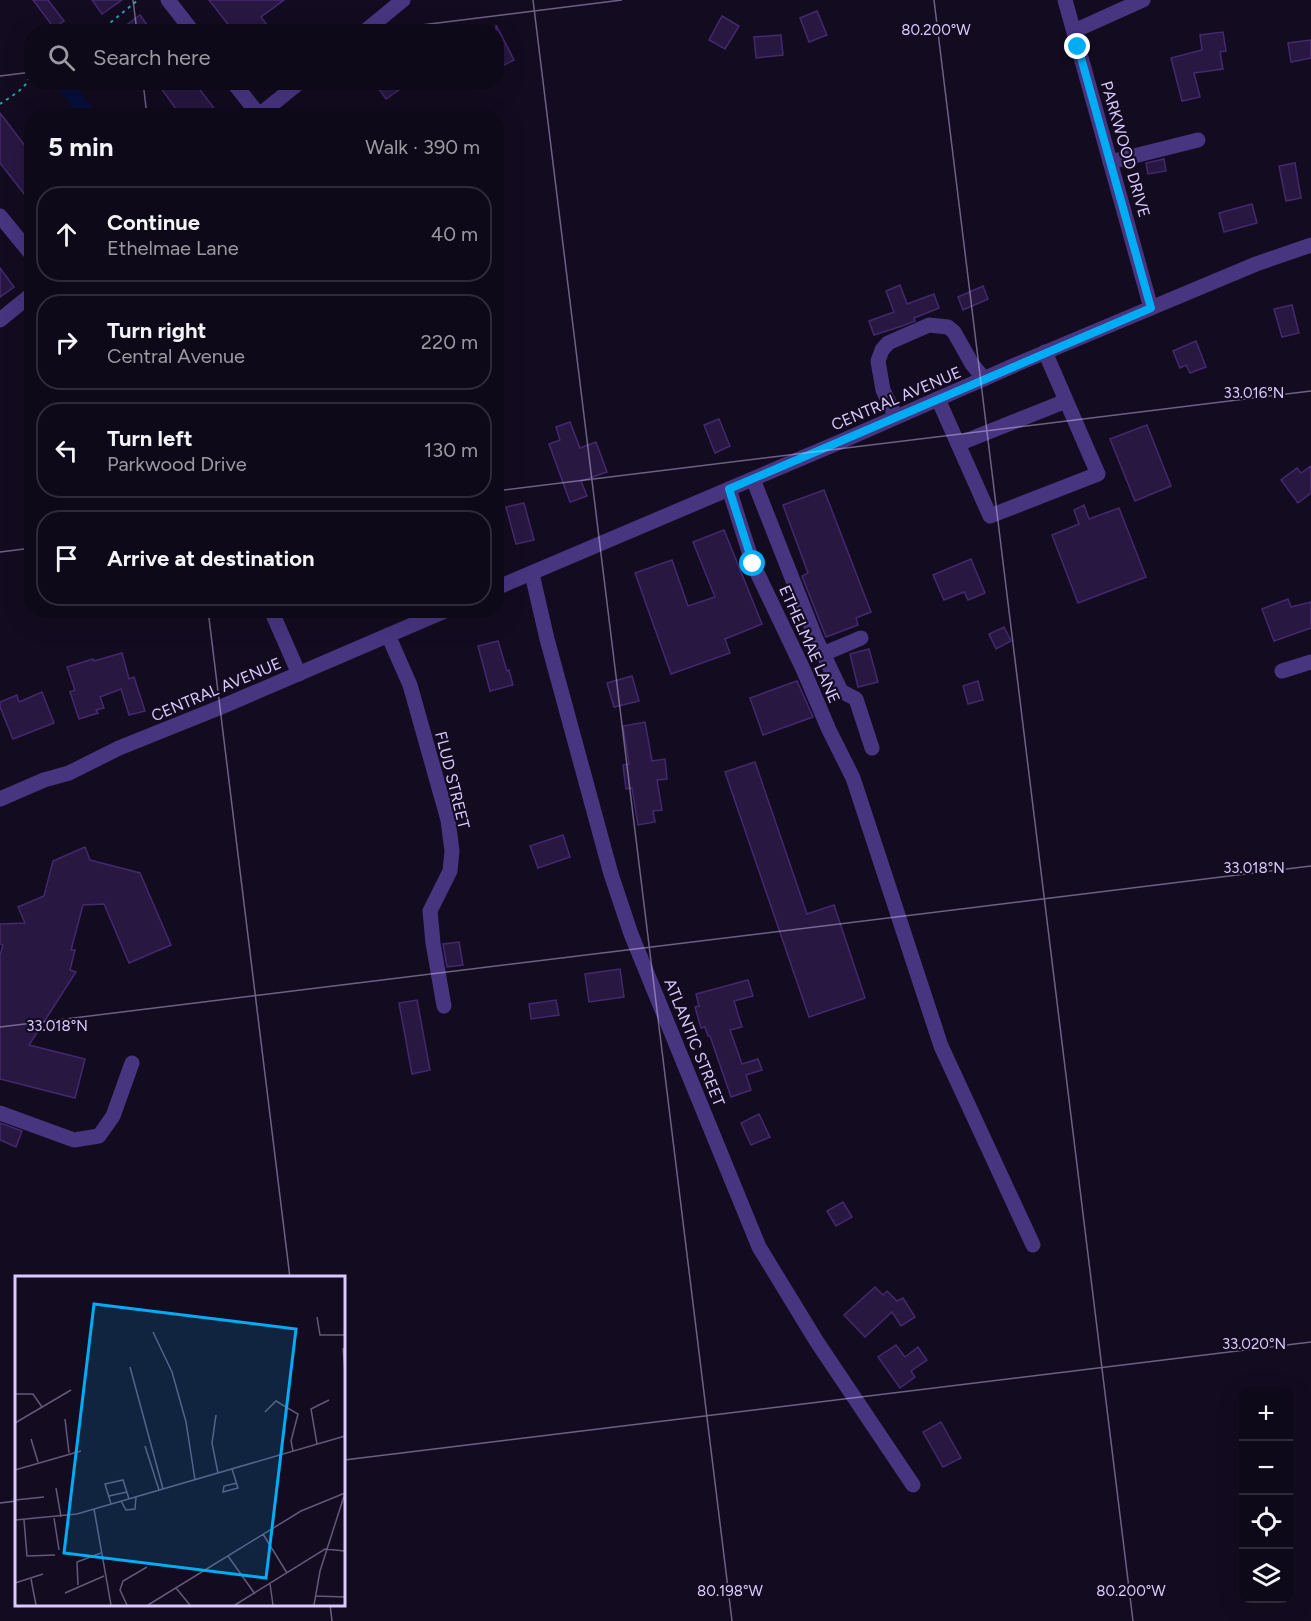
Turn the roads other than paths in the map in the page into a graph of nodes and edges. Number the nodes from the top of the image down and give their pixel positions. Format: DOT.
graph roads {
  1 [pos="168,0"];
  2 [pos="403,0"];
  3 [pos="1065,0"];
  4 [pos="1143,0"];
  5 [pos="187,24"];
  6 [pos="374,24"];
  7 [pos="1074,31"];
  8 [pos="239,90"];
  9 [pos="290,90"];
  10 [pos="253,108"];
  11 [pos="267,108"];
  12 [pos="1198,140"];
  13 [pos="1110,162"];
  14 [pos="0,216"];
  15 [pos="24,245"];
  16 [pos="1311,245"];
  17 [pos="24,300"];
  18 [pos="1151,308"];
  19 [pos="0,320"];
  20 [pos="1046,352"];
  21 [pos="984,379"];
  22 [pos="938,399"];
  23 [pos="1066,401"];
  24 [pos="896,417"];
  25 [pos="958,444"];
  26 [pos="753,479"];
  27 [pos="729,489"];
  28 [pos="532,574"];
  29 [pos="504,585"];
  30 [pos="275,618"];
  31 [pos="428,618"];
  32 [pos="388,635"];
  33 [pos="861,638"];
  34 [pos="823,654"];
  35 [pos="1311,662"];
  36 [pos="1281,671"];
  37 [pos="300,674"];
  38 [pos="872,748"];
  39 [pos="0,800"];
  40 [pos="444,1006"];
  41 [pos="132,1063"];
  42 [pos="0,1113"];
  43 [pos="1033,1245"];
  44 [pos="913,1485"];
  1 -- 5 [label="street"];
  2 -- 6 [label="street"];
  3 -- 7 [label="street, PARKWOOD DRIVE"];
  4 -- 7 [label="street"];
  7 -- 13 [label="street, PARKWOOD DRIVE"];
  8 -- 10 [label="street"];
  9 -- 11 [label="street"];
  12 -- 13 [label="street"];
  13 -- 18 [label="street, PARKWOOD DRIVE"];
  14 -- 15 [label="street"];
  16 -- 18 [label="street, CENTRAL AVENUE"];
  17 -- 19 [label="street"];
  18 -- 20 [label="street, CENTRAL AVENUE"];
  20 -- 21 [label="street, CENTRAL AVENUE"];
  20 -- 23 [label="street"];
  21 -- 22 [label="street, CENTRAL AVENUE"];
  21 -- 24 [label="street"];
  22 -- 24 [label="street, CENTRAL AVENUE"];
  22 -- 25 [label="street"];
  23 -- 25 [label="street"];
  23 -- 25 [label="street"];
  24 -- 26 [label="street, CENTRAL AVENUE"];
  26 -- 27 [label="street, CENTRAL AVENUE"];
  26 -- 34 [label="street"];
  27 -- 28 [label="street, CENTRAL AVENUE"];
  27 -- 43 [label="street, ETHELMAE LANE"];
  28 -- 29 [label="street, CENTRAL AVENUE"];
  28 -- 44 [label="street, ATLANTIC STREET"];
  30 -- 37 [label="street"];
  31 -- 32 [label="street, CENTRAL AVENUE"];
  32 -- 37 [label="street, CENTRAL AVENUE"];
  32 -- 40 [label="street, FLUD STREET"];
  33 -- 34 [label="street"];
  34 -- 38 [label="street"];
  35 -- 36 [label="street"];
  37 -- 39 [label="street, CENTRAL AVENUE"];
  41 -- 42 [label="street"];
}
